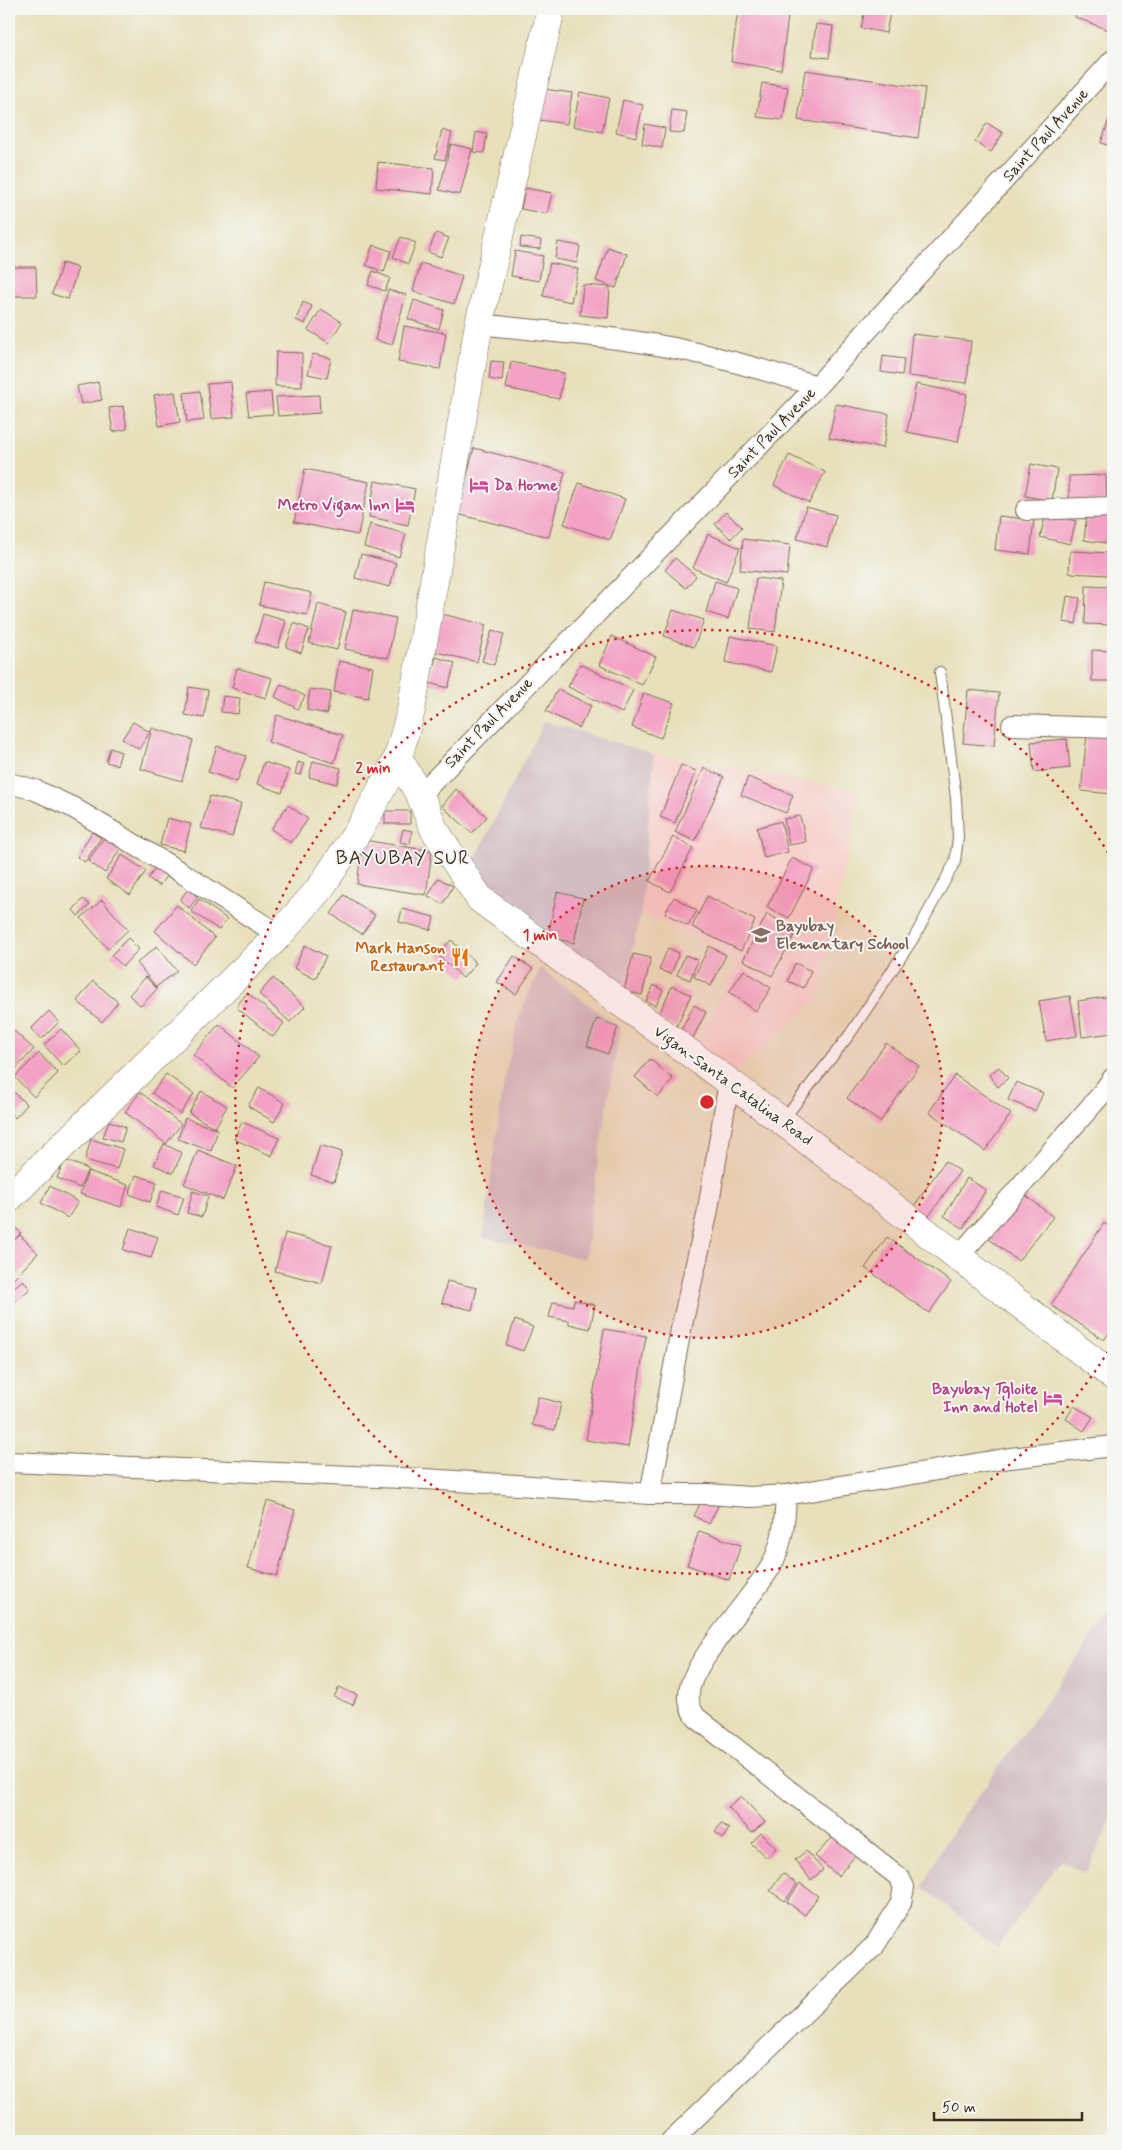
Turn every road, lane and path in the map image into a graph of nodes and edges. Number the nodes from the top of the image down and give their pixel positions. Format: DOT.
graph roads {
  1 [pos="551,9"];
  2 [pos="1113,60"];
  3 [pos="479,324"];
  4 [pos="817,386"];
  5 [pos="1113,507"];
  6 [pos="1026,510"];
  7 [pos="940,672"];
  8 [pos="1012,725"];
  9 [pos="1113,728"];
  10 [pos="398,758"];
  11 [pos="9,783"];
  12 [pos="420,795"];
  13 [pos="279,935"];
  14 [pos="1113,1078"];
  15 [pos="729,1082"];
  16 [pos="1107,1098"];
  17 [pos="782,1121"];
  18 [pos="9,1198"];
  19 [pos="958,1256"];
  20 [pos="1113,1376"];
  21 [pos="1113,1446"];
  22 [pos="9,1462"];
  23 [pos="650,1494"];
  24 [pos="786,1495"];
  25 [pos="671,2141"];
  1 -- 3 [label="main road"];
  2 -- 4 [label="street, Saint Paul Avenue"];
  3 -- 4 [label="street"];
  3 -- 10 [label="main road"];
  4 -- 12 [label="street, Saint Paul Avenue"];
  5 -- 6 [label="street"];
  7 -- 17 [label="lane"];
  8 -- 9 [label="street"];
  10 -- 12 [label="main road, Vigan-Santa Catalina Road"];
  10 -- 13 [label="main road"];
  11 -- 13 [label="street"];
  12 -- 15 [label="main road, Vigan-Santa Catalina Road"];
  13 -- 18 [label="main road"];
  14 -- 16 [label="street"];
  15 -- 17 [label="main road, Vigan-Santa Catalina Road"];
  15 -- 23 [label="street"];
  16 -- 19 [label="street"];
  17 -- 19 [label="main road, Vigan-Santa Catalina Road"];
  19 -- 20 [label="main road, Vigan-Santa Catalina Road"];
  21 -- 24 [label="street"];
  22 -- 23 [label="street"];
  23 -- 24 [label="street"];
  24 -- 25 [label="street"];
}
